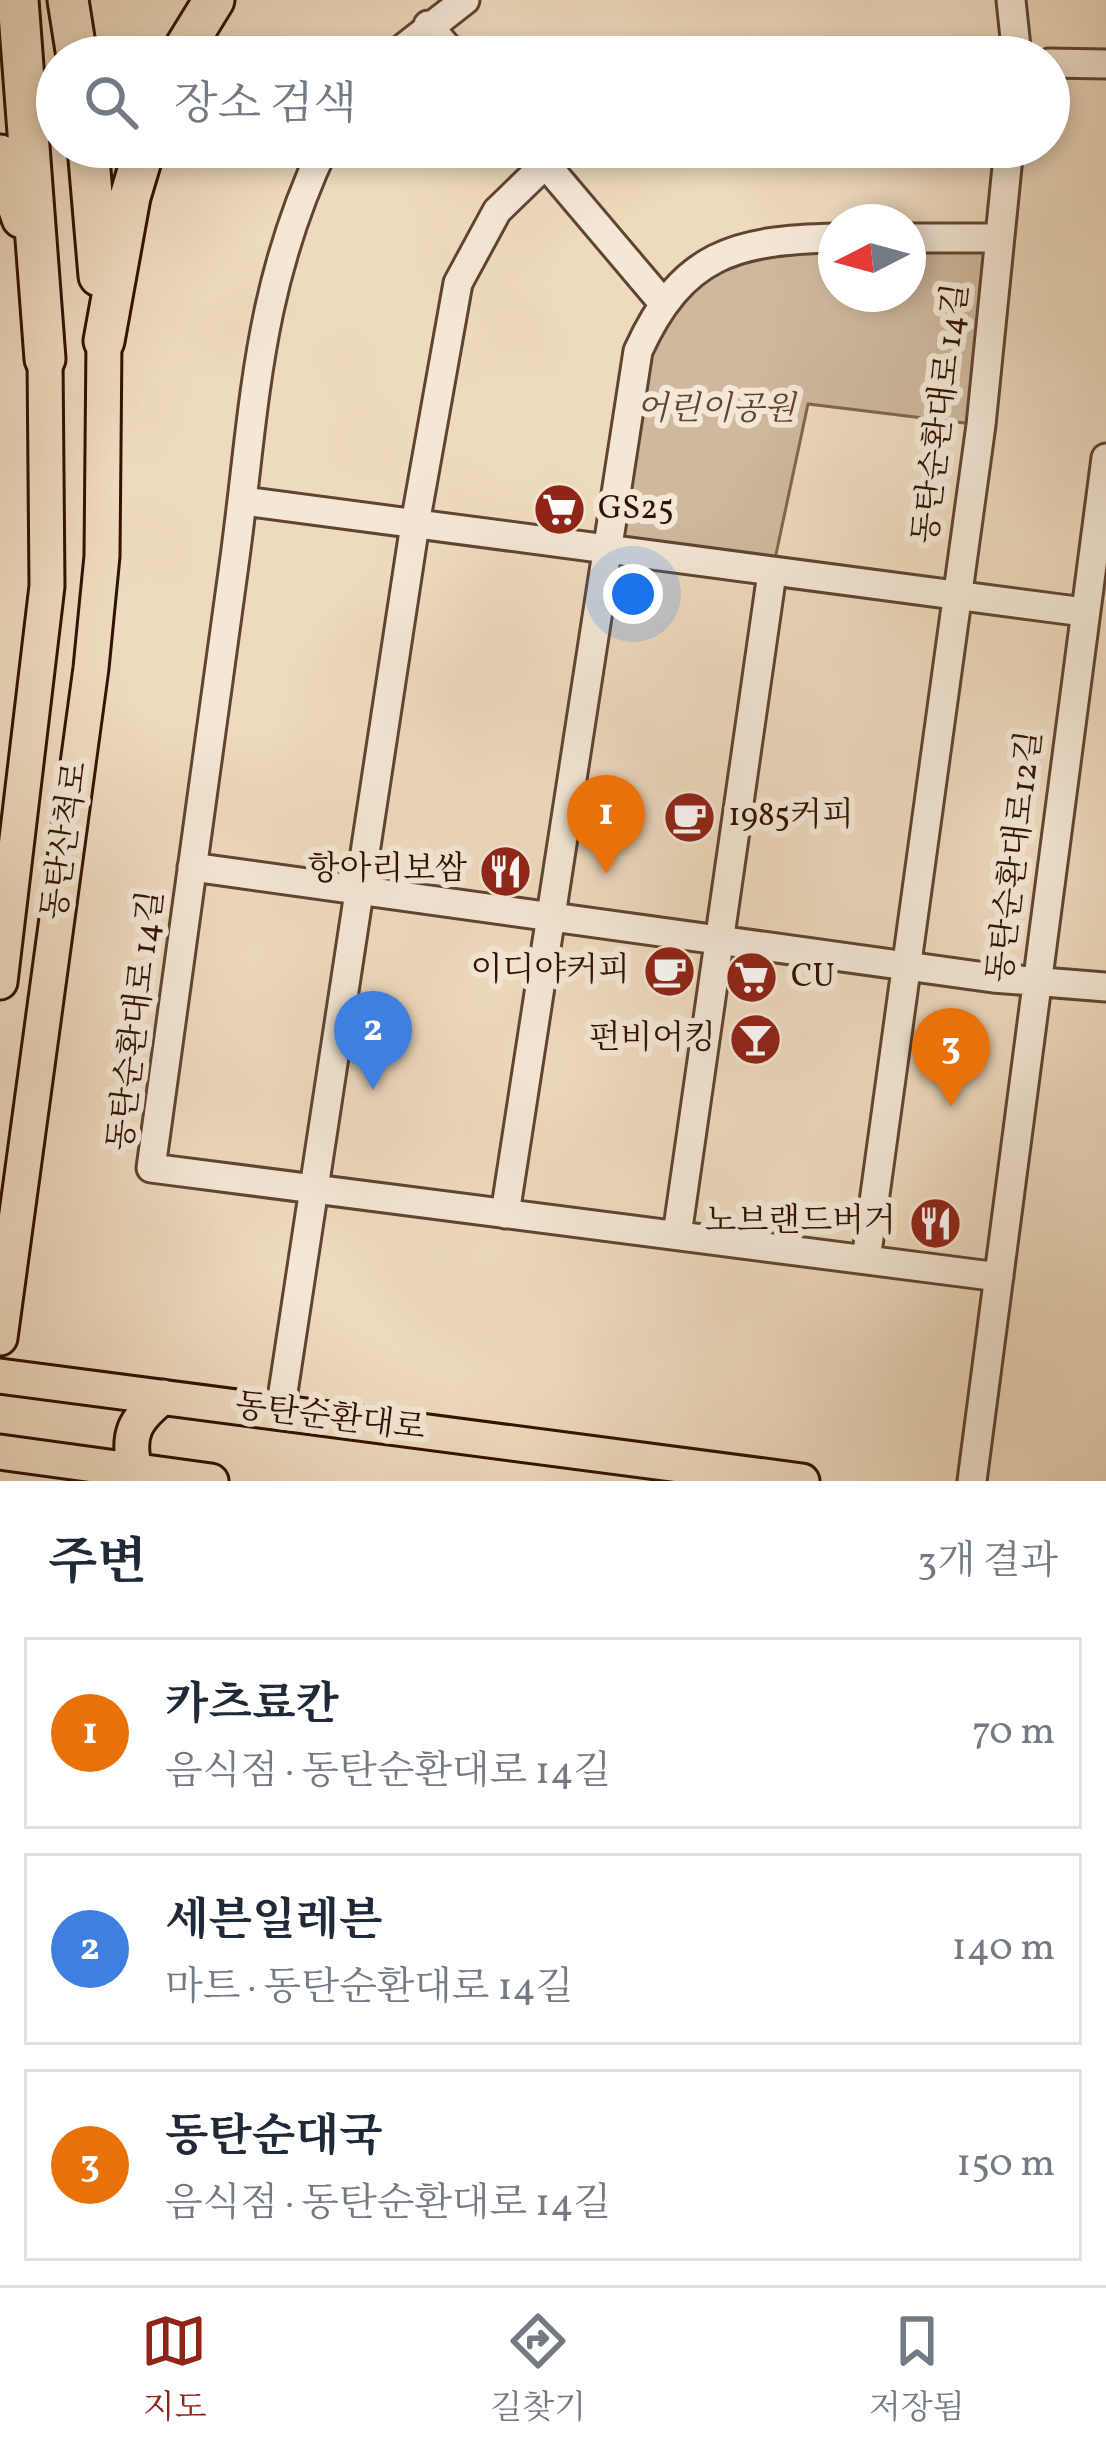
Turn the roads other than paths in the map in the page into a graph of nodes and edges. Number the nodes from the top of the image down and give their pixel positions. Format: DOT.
graph roads {
  1 [pos="18,0"];
  2 [pos="68,0"];
  3 [pos="214,0"];
  4 [pos="466,0"];
  5 [pos="1011,0"];
  6 [pos="428,25"];
  7 [pos="73,36"];
  8 [pos="192,36"];
  9 [pos="416,36"];
  10 [pos="437,36"];
  11 [pos="1015,36"];
  12 [pos="1070,63"];
  13 [pos="1106,64"];
  14 [pos="0,155"];
  15 [pos="90,168"];
  16 [pos="139,168"];
  17 [pos="314,168"];
  18 [pos="533,168"];
  19 [pos="558,168"];
  20 [pos="1007,168"];
  21 [pos="926,238"];
  22 [pos="999,238"];
  23 [pos="818,239"];
  24 [pos="663,303"];
  25 [pos="104,341"];
  26 [pos="45,359"];
  27 [pos="1106,458"];
  28 [pos="243,501"];
  29 [pos="415,524"];
  30 [pos="604,550"];
  31 [pos="772,573"];
  32 [pos="957,598"];
  33 [pos="1084,612"];
  34 [pos="192,867"];
  35 [pos="359,890"];
  36 [pos="549,916"];
  37 [pos="719,940"];
  38 [pos="906,966"];
  39 [pos="0,982"];
  40 [pos="1037,982"];
  41 [pos="1106,987"];
  42 [pos="314,1189"];
  43 [pos="505,1214"];
  44 [pos="677,1235"];
  45 [pos="866,1259"];
  46 [pos="999,1277"];
  47 [pos="0,1338"];
  48 [pos="0,1376"];
  49 [pos="163,1397"];
  50 [pos="280,1412"];
  51 [pos="0,1452"];
  52 [pos="135,1470"];
  53 [pos="211,1481"];
  54 [pos="802,1481"];
  55 [pos="972,1481"];
  1 -- 26 [label="highway"];
  2 -- 7 [label="highway"];
  3 -- 8 [label="highway"];
  4 -- 6 [label="street"];
  5 -- 11 [label="street"];
  6 -- 9 [label="street"];
  6 -- 10 [label="street"];
  12 -- 13 [label="street"];
  14 -- 26 [label="highway"];
  15 -- 25 [label="highway"];
  16 -- 25 [label="highway"];
  17 -- 28 [label="street, 동탄순환대로 14길"];
  18 -- 29 [label="street"];
  19 -- 24 [label="street"];
  20 -- 22 [label="street, 동탄순환대로 14길"];
  21 -- 22 [label="street, 동탄순환대로 14길"];
  22 -- 32 [label="street, 동탄순환대로 14길"];
  23 -- 24 [label="street"];
  24 -- 30 [label="street"];
  25 -- 47 [label="main road, 동탄산척로"];
  26 -- 39 [label="main road, 동탄산척로"];
  27 -- 33 [label="street, 동탄순환대로12길"];
  28 -- 29 [label="street, 동탄순환대로 14길"];
  28 -- 34 [label="street, 동탄순환대로 14길"];
  29 -- 30 [label="street, 동탄순환대로 14길"];
  29 -- 35 [label="street"];
  30 -- 31 [label="street, 동탄순환대로 14길"];
  30 -- 36 [label="street"];
  31 -- 32 [label="street, 동탄순환대로 14길"];
  31 -- 37 [label="street"];
  32 -- 33 [label="street, 동탄순환대로 14길"];
  32 -- 38 [label="street, 동탄순환대로 14길"];
  33 -- 40 [label="street, 동탄순환대로12길"];
  34 -- 35 [label="street, 동탄순환대로 14길"];
  34 -- 42 [label="street, 동탄순환대로 14길"];
  35 -- 36 [label="street, 동탄순환대로 14길"];
  35 -- 42 [label="street"];
  36 -- 37 [label="street, 동탄순환대로 14길"];
  36 -- 43 [label="street"];
  37 -- 38 [label="street, 동탄순환대로 14길"];
  37 -- 44 [label="street"];
  38 -- 40 [label="street, 동탄순환대로 14길"];
  38 -- 45 [label="street, 동탄순환대로 14길"];
  40 -- 41 [label="street, 동탄순환대로 14길"];
  40 -- 46 [label="street, 동탄순환대로12길"];
  42 -- 43 [label="street, 동탄순환대로 14길"];
  42 -- 50 [label="street"];
  43 -- 44 [label="street, 동탄순환대로 14길"];
  44 -- 45 [label="street, 동탄순환대로 14길"];
  45 -- 46 [label="street, 동탄순환대로 14길"];
  46 -- 55 [label="street, 동탄순환대로12길"];
  48 -- 49 [label="main road, 동탄순환대로"];
  49 -- 50 [label="main road, 동탄순환대로"];
  49 -- 52 [label="main road"];
  50 -- 54 [label="main road, 동탄순환대로"];
  51 -- 52 [label="main road"];
  52 -- 53 [label="main road"];
}
